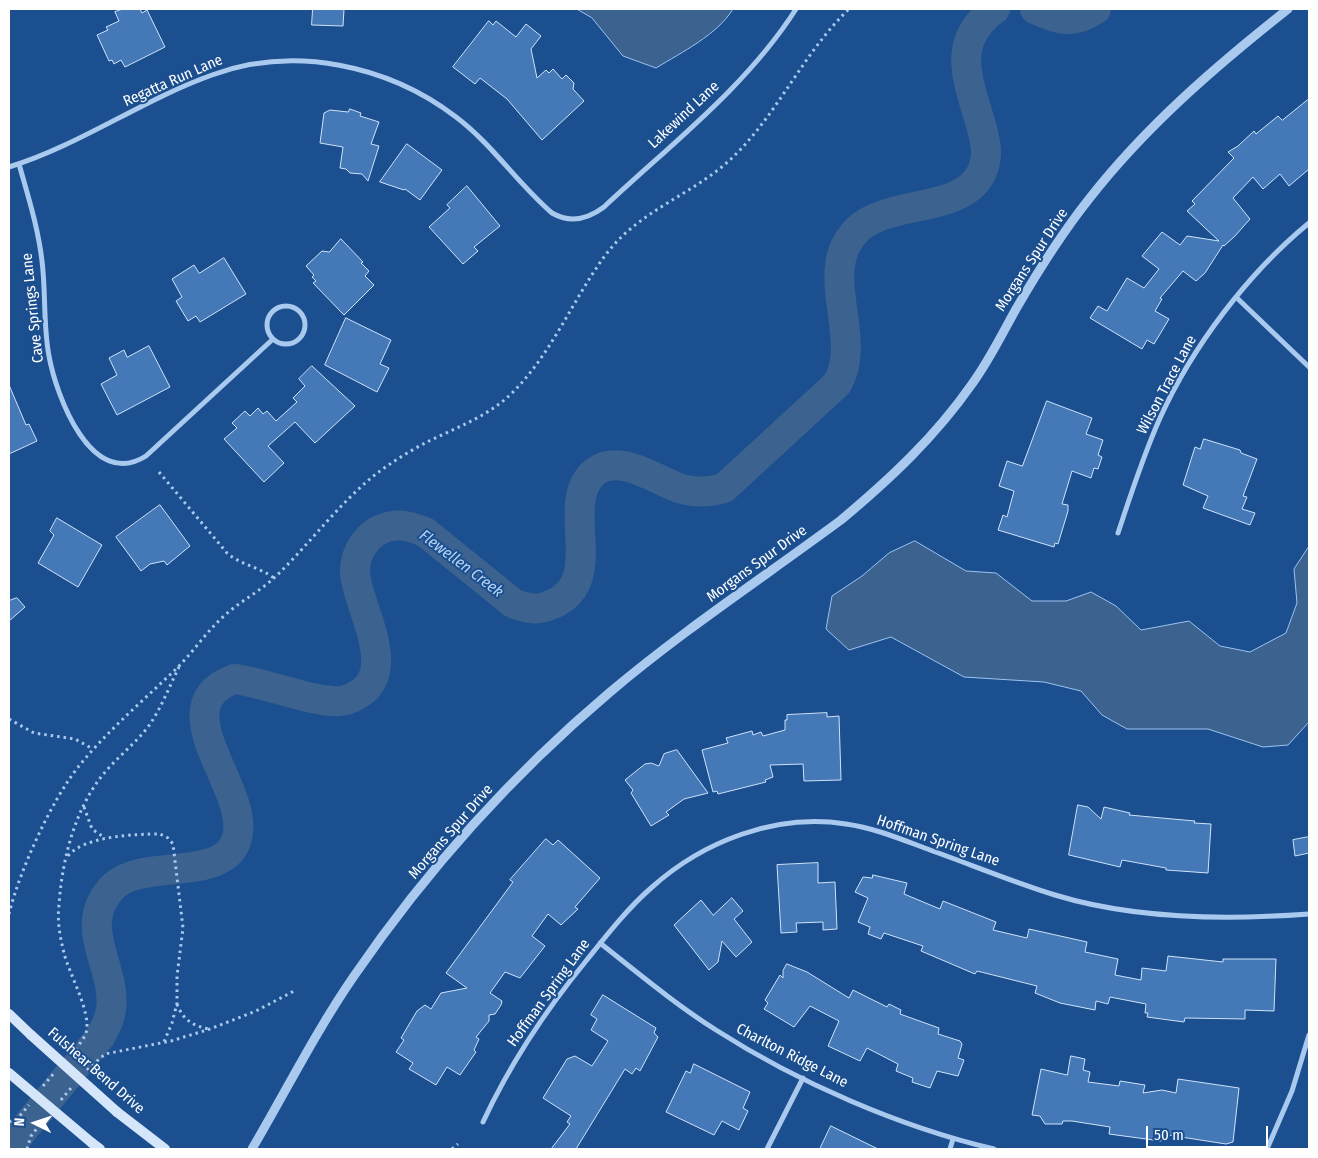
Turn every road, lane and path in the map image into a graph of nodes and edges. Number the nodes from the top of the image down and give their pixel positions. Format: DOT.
graph roads {
  1 [pos="796,9"];
  2 [pos="849,9"];
  3 [pos="1288,9"];
  4 [pos="19,164"];
  5 [pos="9,167"];
  6 [pos="573,220"];
  7 [pos="1309,223"];
  8 [pos="1237,298"];
  9 [pos="273,339"];
  10 [pos="1309,367"];
  11 [pos="159,472"];
  12 [pos="1118,533"];
  13 [pos="274,578"];
  14 [pos="181,664"];
  15 [pos="9,719"];
  16 [pos="93,749"];
  17 [pos="84,804"];
  18 [pos="108,838"];
  19 [pos="67,857"];
  20 [pos="9,914"];
  21 [pos="1309,914"];
  22 [pos="600,943"];
  23 [pos="294,991"];
  24 [pos="177,1004"];
  25 [pos="9,1014"];
  26 [pos="210,1029"];
  27 [pos="1309,1035"];
  28 [pos="163,1042"];
  29 [pos="70,1055"];
  30 [pos="58,1068"];
  31 [pos="9,1073"];
  32 [pos="84,1074"];
  33 [pos="803,1078"];
  34 [pos="72,1087"];
  35 [pos="42,1088"];
  36 [pos="32,1101"];
  37 [pos="60,1101"];
  38 [pos="48,1115"];
  39 [pos="9,1122"];
  40 [pos="483,1122"];
  41 [pos="953,1140"];
  42 [pos="458,1144"];
  43 [pos="96,1146"];
  44 [pos="27,1149"];
  45 [pos="165,1149"];
  46 [pos="252,1149"];
  47 [pos="452,1149"];
  48 [pos="768,1149"];
  49 [pos="950,1149"];
  50 [pos="994,1149"];
  51 [pos="1267,1149"];
  1 -- 6 [label="street, Lakewind Lane"];
  2 -- 13 [label="path"];
  3 -- 46 [label="street, Morgans Spur Drive"];
  4 -- 5 [label="street, Regatta Run Lane"];
  4 -- 6 [label="street, Regatta Run Lane"];
  4 -- 9 [label="street, Cave Springs Lane"];
  7 -- 8 [label="street, Wilson Trace Lane"];
  8 -- 10 [label="street"];
  8 -- 12 [label="street, Wilson Trace Lane"];
  9 -- 9 [label="street"];
  11 -- 13 [label="path"];
  13 -- 14 [label="path"];
  14 -- 16 [label="path"];
  14 -- 17 [label="path"];
  15 -- 16 [label="path"];
  16 -- 20 [label="path"];
  17 -- 18 [label="path"];
  17 -- 19 [label="path"];
  18 -- 19 [label="path"];
  18 -- 24 [label="path"];
  19 -- 29 [label="path"];
  21 -- 22 [label="street, Hoffman Spring Lane"];
  22 -- 33 [label="street, Charlton Ridge Lane"];
  22 -- 40 [label="street, Hoffman Spring Lane"];
  23 -- 26 [label="path"];
  24 -- 26 [label="path"];
  24 -- 28 [label="path"];
  25 -- 45 [label="main road, Fulshear Bend Drive, bridge"];
  26 -- 28 [label="path"];
  27 -- 51 [label="street"];
  28 -- 32 [label="path"];
  30 -- 35 [label="path"];
  31 -- 43 [label="main road, bridge"];
  33 -- 41 [label="street, Charlton Ridge Lane"];
  33 -- 48 [label="street"];
  34 -- 37 [label="path"];
  36 -- 39 [label="path"];
  38 -- 44 [label="path"];
  41 -- 49 [label="street"];
  41 -- 50 [label="street, Charlton Ridge Lane"];
  42 -- 47 [label="path"];
}
